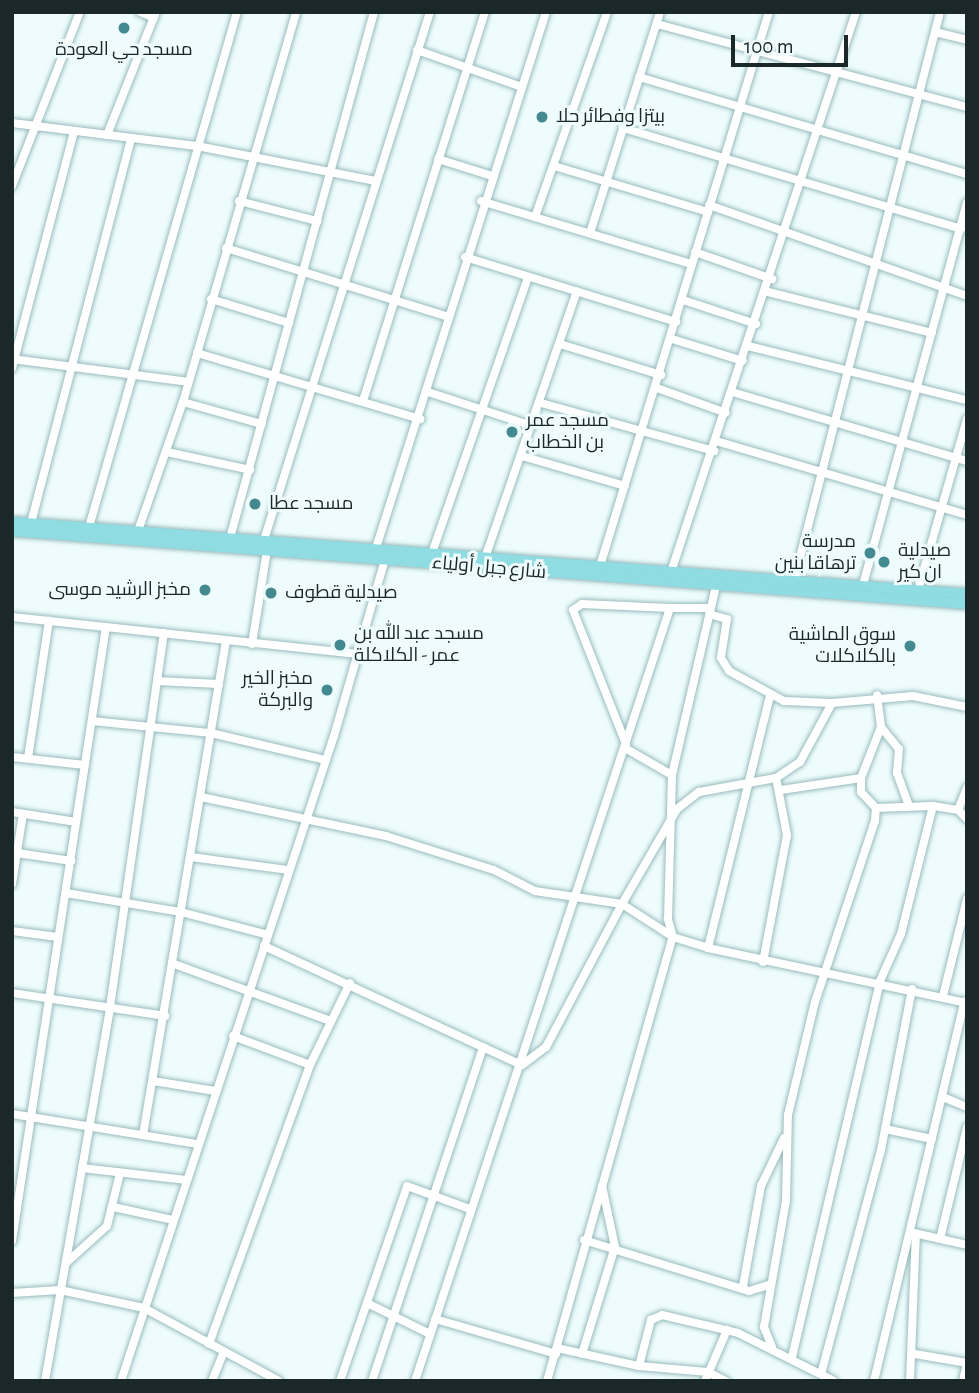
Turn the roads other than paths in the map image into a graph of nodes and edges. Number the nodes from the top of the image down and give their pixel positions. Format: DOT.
graph roads {
  1 [pos="80,12"];
  2 [pos="140,12"];
  3 [pos="237,12"];
  4 [pos="296,12"];
  5 [pos="374,12"];
  6 [pos="430,12"];
  7 [pos="485,12"];
  8 [pos="545,12"];
  9 [pos="607,12"];
  10 [pos="660,12"];
  11 [pos="769,12"];
  12 [pos="856,12"];
  13 [pos="940,12"];
  14 [pos="155,15"];
  15 [pos="657,24"];
  16 [pos="934,32"];
  17 [pos="967,40"];
  18 [pos="417,50"];
  19 [pos="757,50"];
  20 [pos="468,67"];
  21 [pos="837,71"];
  22 [pos="639,77"];
  23 [pos="519,86"];
  24 [pos="920,93"];
  25 [pos="740,106"];
  26 [pos="967,107"];
  27 [pos="12,123"];
  28 [pos="35,126"];
  29 [pos="623,128"];
  30 [pos="818,128"];
  31 [pos="74,132"];
  32 [pos="107,135"];
  33 [pos="131,138"];
  34 [pos="197,146"];
  35 [pos="907,155"];
  36 [pos="251,156"];
  37 [pos="724,157"];
  38 [pos="438,159"];
  39 [pos="554,166"];
  40 [pos="331,171"];
  41 [pos="967,174"];
  42 [pos="489,175"];
  43 [pos="376,181"];
  44 [pos="605,181"];
  45 [pos="802,181"];
  46 [pos="12,186"];
  47 [pos="239,201"];
  48 [pos="481,201"];
  49 [pos="967,204"];
  50 [pos="894,207"];
  51 [pos="708,209"];
  52 [pos="535,217"];
  53 [pos="317,221"];
  54 [pos="786,229"];
  55 [pos="961,229"];
  56 [pos="590,233"];
  57 [pos="226,248"];
  58 [pos="695,252"];
  59 [pos="465,257"];
  60 [pos="691,264"];
  61 [pos="878,265"];
  62 [pos="303,273"];
  63 [pos="528,277"];
  64 [pos="772,279"];
  65 [pos="342,285"];
  66 [pos="944,288"];
  67 [pos="577,291"];
  68 [pos="768,292"];
  69 [pos="967,296"];
  70 [pos="211,299"];
  71 [pos="393,300"];
  72 [pos="683,300"];
  73 [pos="867,314"];
  74 [pos="449,317"];
  75 [pos="676,322"];
  76 [pos="289,323"];
  77 [pos="756,324"];
  78 [pos="932,333"];
  79 [pos="672,339"];
  80 [pos="559,344"];
  81 [pos="748,346"];
  82 [pos="197,353"];
  83 [pos="743,361"];
  84 [pos="13,362"];
  85 [pos="72,367"];
  86 [pos="850,373"];
  87 [pos="661,374"];
  88 [pos="276,375"];
  89 [pos="135,376"];
  90 [pos="188,382"];
  91 [pos="313,386"];
  92 [pos="657,388"];
  93 [pos="918,389"];
  94 [pos="428,392"];
  95 [pos="732,392"];
  96 [pos="967,400"];
  97 [pos="363,401"];
  98 [pos="183,402"];
  99 [pos="541,403"];
  100 [pos="484,410"];
  101 [pos="726,413"];
  102 [pos="420,419"];
  103 [pos="967,419"];
  104 [pos="262,424"];
  105 [pos="837,424"];
  106 [pos="532,426"];
  107 [pos="643,431"];
  108 [pos="715,446"];
  109 [pos="902,446"];
  110 [pos="167,452"];
  111 [pos="522,456"];
  112 [pos="956,460"];
  113 [pos="967,461"];
  114 [pos="250,470"];
  115 [pos="824,477"];
  116 [pos="625,486"];
  117 [pos="890,497"];
  118 [pos="942,512"];
  119 [pos="967,515"];
  120 [pos="12,522"];
  121 [pos="31,523"];
  122 [pos="89,527"];
  123 [pos="12,531"];
  124 [pos="138,531"];
  125 [pos="230,538"];
  126 [pos="265,545"];
  127 [pos="383,553"];
  128 [pos="432,553"];
  129 [pos="485,558"];
  130 [pos="600,566"];
  131 [pos="670,572"];
  132 [pos="794,581"];
  133 [pos="863,585"];
  134 [pos="716,586"];
  135 [pos="918,590"];
  136 [pos="967,594"];
  137 [pos="967,604"];
  138 [pos="670,608"];
  139 [pos="710,611"];
  140 [pos="12,617"];
  141 [pos="49,621"];
  142 [pos="106,627"];
  143 [pos="164,633"];
  144 [pos="226,641"];
  145 [pos="252,644"];
  146 [pos="360,654"];
  147 [pos="157,681"];
  148 [pos="219,684"];
  149 [pos="877,695"];
  150 [pos="770,696"];
  151 [pos="832,702"];
  152 [pos="967,708"];
  153 [pos="92,721"];
  154 [pos="150,727"];
  155 [pos="881,727"];
  156 [pos="211,733"];
  157 [pos="625,746"];
  158 [pos="12,757"];
  159 [pos="28,758"];
  160 [pos="325,760"];
  161 [pos="85,765"];
  162 [pos="672,775"];
  163 [pos="776,778"];
  164 [pos="861,778"];
  165 [pos="747,782"];
  166 [pos="967,788"];
  167 [pos="781,790"];
  168 [pos="201,797"];
  169 [pos="909,806"];
  170 [pos="933,806"];
  171 [pos="876,808"];
  172 [pos="958,810"];
  173 [pos="12,812"];
  174 [pos="23,814"];
  175 [pos="307,816"];
  176 [pos="967,818"];
  177 [pos="76,822"];
  178 [pos="668,830"];
  179 [pos="17,853"];
  180 [pos="191,857"];
  181 [pos="71,861"];
  182 [pos="289,870"];
  183 [pos="12,884"];
  184 [pos="571,892"];
  185 [pos="66,893"];
  186 [pos="967,899"];
  187 [pos="122,901"];
  188 [pos="622,904"];
  189 [pos="181,912"];
  190 [pos="12,931"];
  191 [pos="268,935"];
  192 [pos="58,937"];
  193 [pos="673,937"];
  194 [pos="264,946"];
  195 [pos="708,948"];
  196 [pos="763,962"];
  197 [pos="174,964"];
  198 [pos="831,970"];
  199 [pos="880,981"];
  200 [pos="350,983"];
  201 [pos="250,987"];
  202 [pos="912,989"];
  203 [pos="12,993"];
  204 [pos="943,996"];
  205 [pos="50,998"];
  206 [pos="965,1002"];
  207 [pos="110,1007"];
  208 [pos="165,1016"];
  209 [pos="331,1021"];
  210 [pos="233,1036"];
  211 [pos="484,1047"];
  212 [pos="310,1065"];
  213 [pos="522,1065"];
  214 [pos="153,1081"];
  215 [pos="215,1091"];
  216 [pos="943,1097"];
  217 [pos="967,1107"];
  218 [pos="12,1114"];
  219 [pos="32,1117"];
  220 [pos="89,1126"];
  221 [pos="967,1127"];
  222 [pos="885,1129"];
  223 [pos="143,1135"];
  224 [pos="785,1135"];
  225 [pos="932,1139"];
  226 [pos="197,1144"];
  227 [pos="82,1168"];
  228 [pos="120,1173"];
  229 [pos="186,1180"];
  230 [pos="602,1183"];
  231 [pos="436,1194"];
  232 [pos="113,1207"];
  233 [pos="470,1209"];
  234 [pos="173,1220"];
  235 [pos="914,1233"];
  236 [pos="940,1239"];
  237 [pos="584,1240"];
  238 [pos="12,1241"];
  239 [pos="967,1245"];
  240 [pos="615,1247"];
  241 [pos="66,1263"];
  242 [pos="769,1285"];
  243 [pos="743,1286"];
  244 [pos="60,1290"];
  245 [pos="12,1293"];
  246 [pos="367,1303"];
  247 [pos="144,1308"];
  248 [pos="394,1317"];
  249 [pos="435,1319"];
  250 [pos="727,1329"];
  251 [pos="430,1334"];
  252 [pos="209,1344"];
  253 [pos="772,1347"];
  254 [pos="556,1351"];
  255 [pos="224,1352"];
  256 [pos="582,1354"];
  257 [pos="915,1354"];
  258 [pos="792,1357"];
  259 [pos="967,1363"];
  260 [pos="639,1366"];
  261 [pos="818,1376"];
  262 [pos="707,1377"];
  263 [pos="275,1380"];
  264 [pos="46,1381"];
  265 [pos="121,1381"];
  266 [pos="212,1381"];
  267 [pos="340,1381"];
  268 [pos="372,1381"];
  269 [pos="415,1381"];
  270 [pos="547,1381"];
  271 [pos="726,1381"];
  272 [pos="834,1381"];
  273 [pos="874,1381"];
  274 [pos="910,1381"];
  275 [pos="963,1381"];
  1 -- 28 [label="street"];
  2 -- 14 [label="street"];
  3 -- 34 [label="street"];
  4 -- 36 [label="street"];
  5 -- 40 [label="street"];
  6 -- 18 [label="street"];
  7 -- 20 [label="street"];
  8 -- 23 [label="street"];
  9 -- 39 [label="street"];
  10 -- 15 [label="street"];
  11 -- 19 [label="street"];
  12 -- 21 [label="street"];
  13 -- 16 [label="street"];
  14 -- 32 [label="street"];
  15 -- 19 [label="street"];
  15 -- 22 [label="street"];
  16 -- 17 [label="street"];
  16 -- 24 [label="street"];
  18 -- 20 [label="street"];
  18 -- 43 [label="street"];
  19 -- 21 [label="street"];
  19 -- 25 [label="street"];
  20 -- 23 [label="street"];
  20 -- 38 [label="street"];
  21 -- 24 [label="street"];
  21 -- 30 [label="street"];
  22 -- 25 [label="street"];
  22 -- 29 [label="street"];
  23 -- 42 [label="street"];
  24 -- 26 [label="street"];
  24 -- 35 [label="street"];
  25 -- 30 [label="street"];
  25 -- 37 [label="street"];
  27 -- 28 [label="street"];
  28 -- 31 [label="street"];
  28 -- 46 [label="street"];
  29 -- 37 [label="street"];
  29 -- 44 [label="street"];
  30 -- 35 [label="street"];
  30 -- 45 [label="street"];
  31 -- 32 [label="street"];
  31 -- 84 [label="street"];
  32 -- 33 [label="street"];
  33 -- 34 [label="street"];
  33 -- 85 [label="street"];
  34 -- 36 [label="street"];
  34 -- 89 [label="street"];
  35 -- 41 [label="street"];
  35 -- 50 [label="street"];
  36 -- 40 [label="street"];
  36 -- 47 [label="street"];
  37 -- 45 [label="street"];
  37 -- 51 [label="street"];
  38 -- 42 [label="street"];
  38 -- 71 [label="street"];
  39 -- 44 [label="street"];
  39 -- 52 [label="street"];
  40 -- 43 [label="street"];
  40 -- 53 [label="street"];
  42 -- 48 [label="street"];
  43 -- 65 [label="street"];
  44 -- 51 [label="street"];
  44 -- 56 [label="street"];
  45 -- 50 [label="street"];
  45 -- 54 [label="street"];
  47 -- 53 [label="street"];
  47 -- 57 [label="street"];
  48 -- 52 [label="street"];
  48 -- 59 [label="street"];
  49 -- 55 [label="street"];
  50 -- 55 [label="street"];
  50 -- 61 [label="street"];
  51 -- 54 [label="street"];
  51 -- 58 [label="street"];
  52 -- 56 [label="street"];
  53 -- 62 [label="street"];
  54 -- 61 [label="street"];
  54 -- 64 [label="street"];
  55 -- 66 [label="street"];
  56 -- 60 [label="street"];
  57 -- 62 [label="street"];
  57 -- 70 [label="street"];
  58 -- 60 [label="street"];
  58 -- 64 [label="street"];
  59 -- 63 [label="street"];
  59 -- 74 [label="street"];
  60 -- 72 [label="street"];
  61 -- 66 [label="street"];
  61 -- 73 [label="street"];
  62 -- 65 [label="street"];
  62 -- 76 [label="street"];
  63 -- 67 [label="street"];
  63 -- 100 [label="street"];
  64 -- 68 [label="street"];
  65 -- 71 [label="street"];
  65 -- 91 [label="street"];
  66 -- 69 [label="street"];
  66 -- 78 [label="street"];
  67 -- 75 [label="street"];
  67 -- 80 [label="street"];
  68 -- 73 [label="street"];
  68 -- 77 [label="street"];
  70 -- 76 [label="street"];
  70 -- 82 [label="street"];
  71 -- 74 [label="street"];
  71 -- 97 [label="street"];
  72 -- 75 [label="street"];
  72 -- 77 [label="street"];
  73 -- 78 [label="street"];
  73 -- 86 [label="street"];
  74 -- 94 [label="street"];
  75 -- 79 [label="street"];
  76 -- 88 [label="street"];
  77 -- 81 [label="street"];
  78 -- 93 [label="street"];
  79 -- 83 [label="street"];
  79 -- 87 [label="street"];
  80 -- 87 [label="street"];
  80 -- 99 [label="street"];
  81 -- 83 [label="street"];
  81 -- 86 [label="street"];
  82 -- 88 [label="street"];
  82 -- 90 [label="street"];
  83 -- 95 [label="street"];
  84 -- 85 [label="street"];
  85 -- 89 [label="street"];
  85 -- 121 [label="street"];
  86 -- 93 [label="street"];
  86 -- 105 [label="street"];
  87 -- 92 [label="street"];
  88 -- 91 [label="street"];
  88 -- 104 [label="street"];
  89 -- 90 [label="street"];
  89 -- 122 [label="street"];
  90 -- 98 [label="street"];
  91 -- 97 [label="street"];
  91 -- 126 [label="street"];
  92 -- 101 [label="street"];
  92 -- 107 [label="street"];
  93 -- 96 [label="street"];
  93 -- 109 [label="street"];
  94 -- 100 [label="street"];
  94 -- 102 [label="street"];
  95 -- 101 [label="street"];
  95 -- 105 [label="street"];
  97 -- 102 [label="street"];
  98 -- 104 [label="street"];
  98 -- 110 [label="street"];
  99 -- 106 [label="street"];
  99 -- 107 [label="street"];
  100 -- 106 [label="street"];
  100 -- 128 [label="street"];
  101 -- 108 [label="street"];
  102 -- 127 [label="street"];
  103 -- 112 [label="street"];
  104 -- 114 [label="street"];
  105 -- 109 [label="street"];
  105 -- 115 [label="street"];
  106 -- 111 [label="street"];
  107 -- 108 [label="street"];
  107 -- 116 [label="street"];
  108 -- 115 [label="street"];
  108 -- 131 [label="street"];
  109 -- 112 [label="street"];
  109 -- 117 [label="street"];
  110 -- 114 [label="street"];
  110 -- 124 [label="street"];
  111 -- 116 [label="street"];
  111 -- 129 [label="street"];
  112 -- 113 [label="street"];
  112 -- 118 [label="street"];
  114 -- 125 [label="street"];
  115 -- 117 [label="street"];
  115 -- 132 [label="street"];
  116 -- 130 [label="street"];
  117 -- 118 [label="street"];
  117 -- 133 [label="street"];
  118 -- 119 [label="street"];
  118 -- 135 [label="street"];
  120 -- 121 [label="main road, شارع جبل أولياء"];
  121 -- 122 [label="main road, شارع جبل أولياء"];
  122 -- 124 [label="main road, شارع جبل أولياء"];
  123 -- 126 [label="main road, شارع جبل أولياء"];
  124 -- 125 [label="main road, شارع جبل أولياء"];
  125 -- 126 [label="main road, شارع جبل أولياء"];
  126 -- 127 [label="main road, شارع جبل أولياء"];
  126 -- 127 [label="main road, شارع جبل أولياء"];
  126 -- 145 [label="street"];
  127 -- 128 [label="main road, شارع جبل أولياء"];
  127 -- 134 [label="main road, شارع جبل أولياء"];
  127 -- 146 [label="street"];
  128 -- 129 [label="main road, شارع جبل أولياء"];
  129 -- 130 [label="main road, شارع جبل أولياء"];
  130 -- 131 [label="main road, شارع جبل أولياء"];
  131 -- 132 [label="main road, شارع جبل أولياء"];
  132 -- 133 [label="main road, شارع جبل أولياء"];
  133 -- 135 [label="main road, شارع جبل أولياء"];
  134 -- 137 [label="main road, شارع جبل أولياء"];
  134 -- 139 [label="street"];
  135 -- 136 [label="main road, شارع جبل أولياء"];
  138 -- 139 [label="street"];
  138 -- 157 [label="street"];
  138 -- 157 [label="street"];
  139 -- 150 [label="street"];
  139 -- 162 [label="street"];
  140 -- 141 [label="street"];
  141 -- 142 [label="street"];
  141 -- 159 [label="street"];
  142 -- 143 [label="street"];
  142 -- 153 [label="street"];
  143 -- 144 [label="street"];
  143 -- 147 [label="street"];
  144 -- 145 [label="street"];
  144 -- 148 [label="street"];
  145 -- 146 [label="street"];
  146 -- 160 [label="street"];
  147 -- 148 [label="street"];
  147 -- 154 [label="street"];
  148 -- 156 [label="street"];
  149 -- 151 [label="street"];
  149 -- 152 [label="street"];
  149 -- 155 [label="street"];
  150 -- 151 [label="street"];
  150 -- 165 [label="street"];
  151 -- 163 [label="street"];
  153 -- 154 [label="street"];
  153 -- 161 [label="street"];
  154 -- 156 [label="street"];
  154 -- 187 [label="street"];
  155 -- 164 [label="street"];
  155 -- 169 [label="street"];
  156 -- 160 [label="street"];
  156 -- 168 [label="street"];
  157 -- 162 [label="street"];
  157 -- 184 [label="street"];
  158 -- 159 [label="street"];
  159 -- 161 [label="street"];
  160 -- 175 [label="street"];
  161 -- 177 [label="street"];
  162 -- 178 [label="street"];
  163 -- 165 [label="street"];
  163 -- 167 [label="street"];
  164 -- 167 [label="street"];
  164 -- 171 [label="street"];
  165 -- 178 [label="street"];
  165 -- 195 [label="street"];
  166 -- 172 [label="street"];
  167 -- 196 [label="street"];
  168 -- 175 [label="street"];
  168 -- 180 [label="street"];
  169 -- 170 [label="street"];
  169 -- 171 [label="street"];
  170 -- 172 [label="street"];
  170 -- 199 [label="street"];
  171 -- 198 [label="street"];
  172 -- 176 [label="street"];
  173 -- 174 [label="street"];
  174 -- 177 [label="street"];
  174 -- 179 [label="street"];
  175 -- 182 [label="street"];
  175 -- 184 [label="street"];
  177 -- 181 [label="street"];
  178 -- 188 [label="street"];
  178 -- 193 [label="street"];
  179 -- 181 [label="street"];
  179 -- 183 [label="street"];
  180 -- 182 [label="street"];
  180 -- 189 [label="street"];
  181 -- 185 [label="street"];
  182 -- 191 [label="street"];
  184 -- 188 [label="street"];
  184 -- 213 [label="street"];
  185 -- 187 [label="street"];
  185 -- 192 [label="street"];
  186 -- 204 [label="street"];
  187 -- 189 [label="street"];
  187 -- 207 [label="street"];
  188 -- 193 [label="street"];
  188 -- 213 [label="street"];
  189 -- 191 [label="street"];
  189 -- 197 [label="street"];
  190 -- 192 [label="street"];
  191 -- 194 [label="street"];
  192 -- 205 [label="street"];
  193 -- 195 [label="street"];
  193 -- 230 [label="street"];
  194 -- 200 [label="street"];
  194 -- 201 [label="street"];
  195 -- 196 [label="street"];
  196 -- 198 [label="street"];
  197 -- 201 [label="street"];
  197 -- 208 [label="street"];
  198 -- 199 [label="street"];
  198 -- 224 [label="street"];
  199 -- 202 [label="street"];
  199 -- 258 [label="street"];
  200 -- 209 [label="street"];
  200 -- 211 [label="street"];
  201 -- 209 [label="street"];
  201 -- 210 [label="street"];
  202 -- 204 [label="street"];
  202 -- 222 [label="street"];
  203 -- 205 [label="street"];
  204 -- 206 [label="street"];
  205 -- 207 [label="street"];
  205 -- 219 [label="street"];
  206 -- 216 [label="street"];
  207 -- 208 [label="street"];
  207 -- 220 [label="street"];
  208 -- 214 [label="street"];
  209 -- 212 [label="street"];
  210 -- 212 [label="street"];
  210 -- 215 [label="street"];
  211 -- 213 [label="street"];
  211 -- 231 [label="street"];
  212 -- 252 [label="street"];
  213 -- 233 [label="street"];
  214 -- 215 [label="street"];
  214 -- 223 [label="street"];
  215 -- 226 [label="street"];
  216 -- 217 [label="street"];
  216 -- 225 [label="street"];
  218 -- 219 [label="street"];
  219 -- 220 [label="street"];
  219 -- 238 [label="street"];
  220 -- 223 [label="street"];
  220 -- 227 [label="street"];
  221 -- 236 [label="street"];
  222 -- 225 [label="street"];
  222 -- 261 [label="street"];
  223 -- 226 [label="street"];
  224 -- 242 [label="street"];
  224 -- 243 [label="street"];
  225 -- 235 [label="street"];
  226 -- 229 [label="street"];
  227 -- 228 [label="street"];
  227 -- 241 [label="street"];
  228 -- 229 [label="street"];
  228 -- 232 [label="street"];
  229 -- 234 [label="street"];
  230 -- 237 [label="street"];
  230 -- 240 [label="street"];
  231 -- 233 [label="street"];
  231 -- 246 [label="street"];
  231 -- 248 [label="street"];
  232 -- 234 [label="street"];
  232 -- 241 [label="street"];
  233 -- 249 [label="street"];
  234 -- 247 [label="street"];
  235 -- 236 [label="street"];
  235 -- 257 [label="street"];
  235 -- 273 [label="street"];
  236 -- 239 [label="street"];
  237 -- 240 [label="street"];
  237 -- 254 [label="street"];
  240 -- 243 [label="street"];
  240 -- 256 [label="street"];
  241 -- 244 [label="street"];
  242 -- 243 [label="street"];
  242 -- 253 [label="street"];
  244 -- 245 [label="street"];
  244 -- 247 [label="street"];
  244 -- 264 [label="street"];
  246 -- 248 [label="street"];
  246 -- 267 [label="street"];
  247 -- 252 [label="street"];
  247 -- 265 [label="street"];
  248 -- 251 [label="street"];
  248 -- 268 [label="street"];
  249 -- 251 [label="street"];
  249 -- 254 [label="street"];
  250 -- 253 [label="street"];
  250 -- 260 [label="street"];
  250 -- 262 [label="street"];
  251 -- 269 [label="street"];
  252 -- 255 [label="street"];
  253 -- 258 [label="street"];
  254 -- 256 [label="street"];
  254 -- 270 [label="street"];
  255 -- 263 [label="street"];
  255 -- 266 [label="street"];
  256 -- 260 [label="street"];
  257 -- 259 [label="street"];
  257 -- 274 [label="street"];
  258 -- 261 [label="street"];
  259 -- 275 [label="street"];
  260 -- 262 [label="street"];
  261 -- 272 [label="street"];
  262 -- 271 [label="street"];
}
